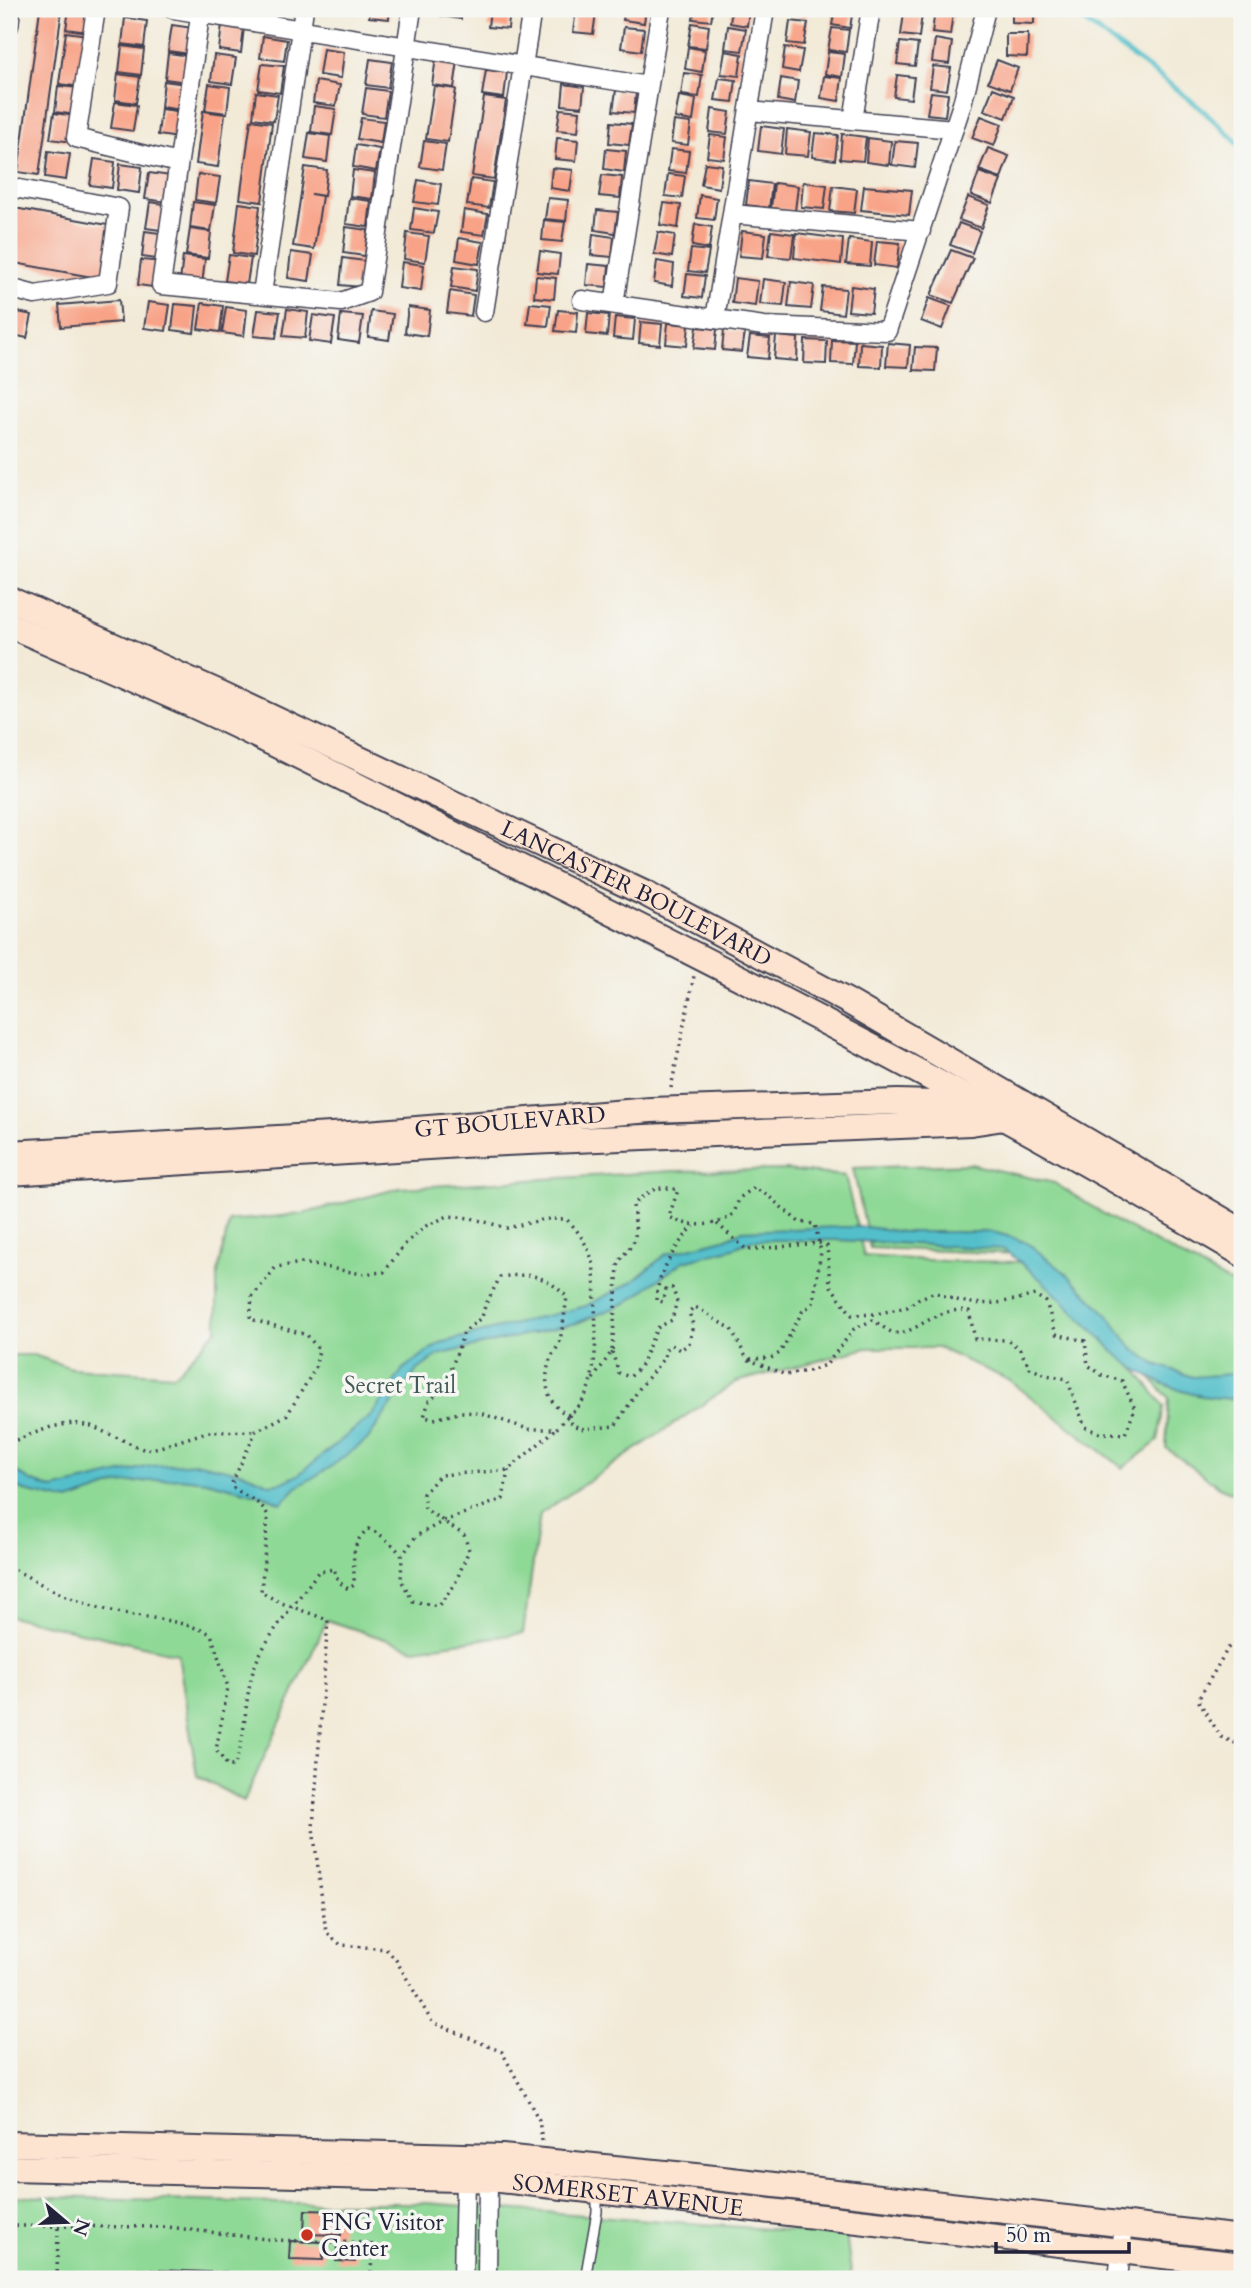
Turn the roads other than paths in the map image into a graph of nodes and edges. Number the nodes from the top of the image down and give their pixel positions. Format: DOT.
graph roads {
  1 [pos="11,9"];
  2 [pos="96,9"];
  3 [pos="173,9"];
  4 [pos="304,9"];
  5 [pos="412,9"];
  6 [pos="532,9"];
  7 [pos="661,9"];
  8 [pos="765,9"];
  9 [pos="871,9"];
  10 [pos="986,9"];
  11 [pos="201,11"];
  12 [pos="9,26"];
  13 [pos="301,30"];
  14 [pos="407,47"];
  15 [pos="523,66"];
  16 [pos="649,86"];
  17 [pos="749,111"];
  18 [pos="853,120"];
  19 [pos="954,129"];
  20 [pos="178,163"];
  21 [pos="9,187"];
  22 [pos="732,214"];
  23 [pos="921,231"];
  24 [pos="9,288"];
  25 [pos="262,294"];
  26 [pos="582,300"];
  27 [pos="614,304"];
  28 [pos="484,312"];
  29 [pos="715,319"];
  30 [pos="9,599"];
  31 [pos="9,625"];
  32 [pos="976,1105"];
  33 [pos="1017,1108"];
  34 [pos="9,1153"];
  35 [pos="9,1173"];
  36 [pos="1242,1231"];
  37 [pos="1242,1254"];
  38 [pos="9,2144"];
  39 [pos="9,2168"];
  40 [pos="597,2178"];
  41 [pos="476,2179"];
  42 [pos="1124,2224"];
  43 [pos="1242,2238"];
  44 [pos="1121,2250"];
  45 [pos="1242,2265"];
  46 [pos="132,2279"];
  47 [pos="255,2279"];
  48 [pos="463,2279"];
  49 [pos="487,2279"];
  50 [pos="585,2279"];
  51 [pos="1118,2279"];
  1 -- 12 [label="street"];
  2 -- 20 [label="street"];
  3 -- 11 [label="street"];
  4 -- 13 [label="street"];
  5 -- 14 [label="street"];
  6 -- 15 [label="street"];
  7 -- 16 [label="street"];
  8 -- 17 [label="street"];
  9 -- 18 [label="street"];
  10 -- 19 [label="street"];
  11 -- 13 [label="street"];
  11 -- 20 [label="street"];
  13 -- 14 [label="street"];
  13 -- 25 [label="street"];
  14 -- 15 [label="street"];
  14 -- 25 [label="street"];
  15 -- 16 [label="street"];
  15 -- 28 [label="street"];
  16 -- 27 [label="street"];
  17 -- 18 [label="street"];
  17 -- 22 [label="street"];
  18 -- 19 [label="street"];
  19 -- 23 [label="street"];
  20 -- 25 [label="street"];
  21 -- 24 [label="street"];
  22 -- 23 [label="street"];
  22 -- 29 [label="street"];
  23 -- 29 [label="street"];
  26 -- 27 [label="street"];
  27 -- 29 [label="street"];
  30 -- 33 [label="street, LANCASTER BOULEVARD"];
  31 -- 32 [label="street, LANCASTER BOULEVARD"];
  32 -- 33 [label="street, LANCASTER BOULEVARD"];
  32 -- 34 [label="street, GT BOULEVARD"];
  33 -- 35 [label="street, GT BOULEVARD"];
  33 -- 36 [label="street, LANCASTER BOULEVARD"];
  33 -- 37 [label="street, LANCASTER BOULEVARD"];
  38 -- 40 [label="street, SOMERSET AVENUE"];
  39 -- 41 [label="street, SOMERSET AVENUE"];
  40 -- 41 [label="street, SOMERSET AVENUE"];
  40 -- 42 [label="street, SOMERSET AVENUE"];
  40 -- 44 [label="street, SOMERSET AVENUE"];
  40 -- 50 [label="lane"];
  41 -- 48 [label="street"];
  41 -- 49 [label="street"];
  42 -- 43 [label="street, SOMERSET AVENUE"];
  42 -- 44 [label="street"];
  44 -- 45 [label="street, SOMERSET AVENUE"];
  44 -- 51 [label="street"];
  46 -- 47 [label="lane"];
}
